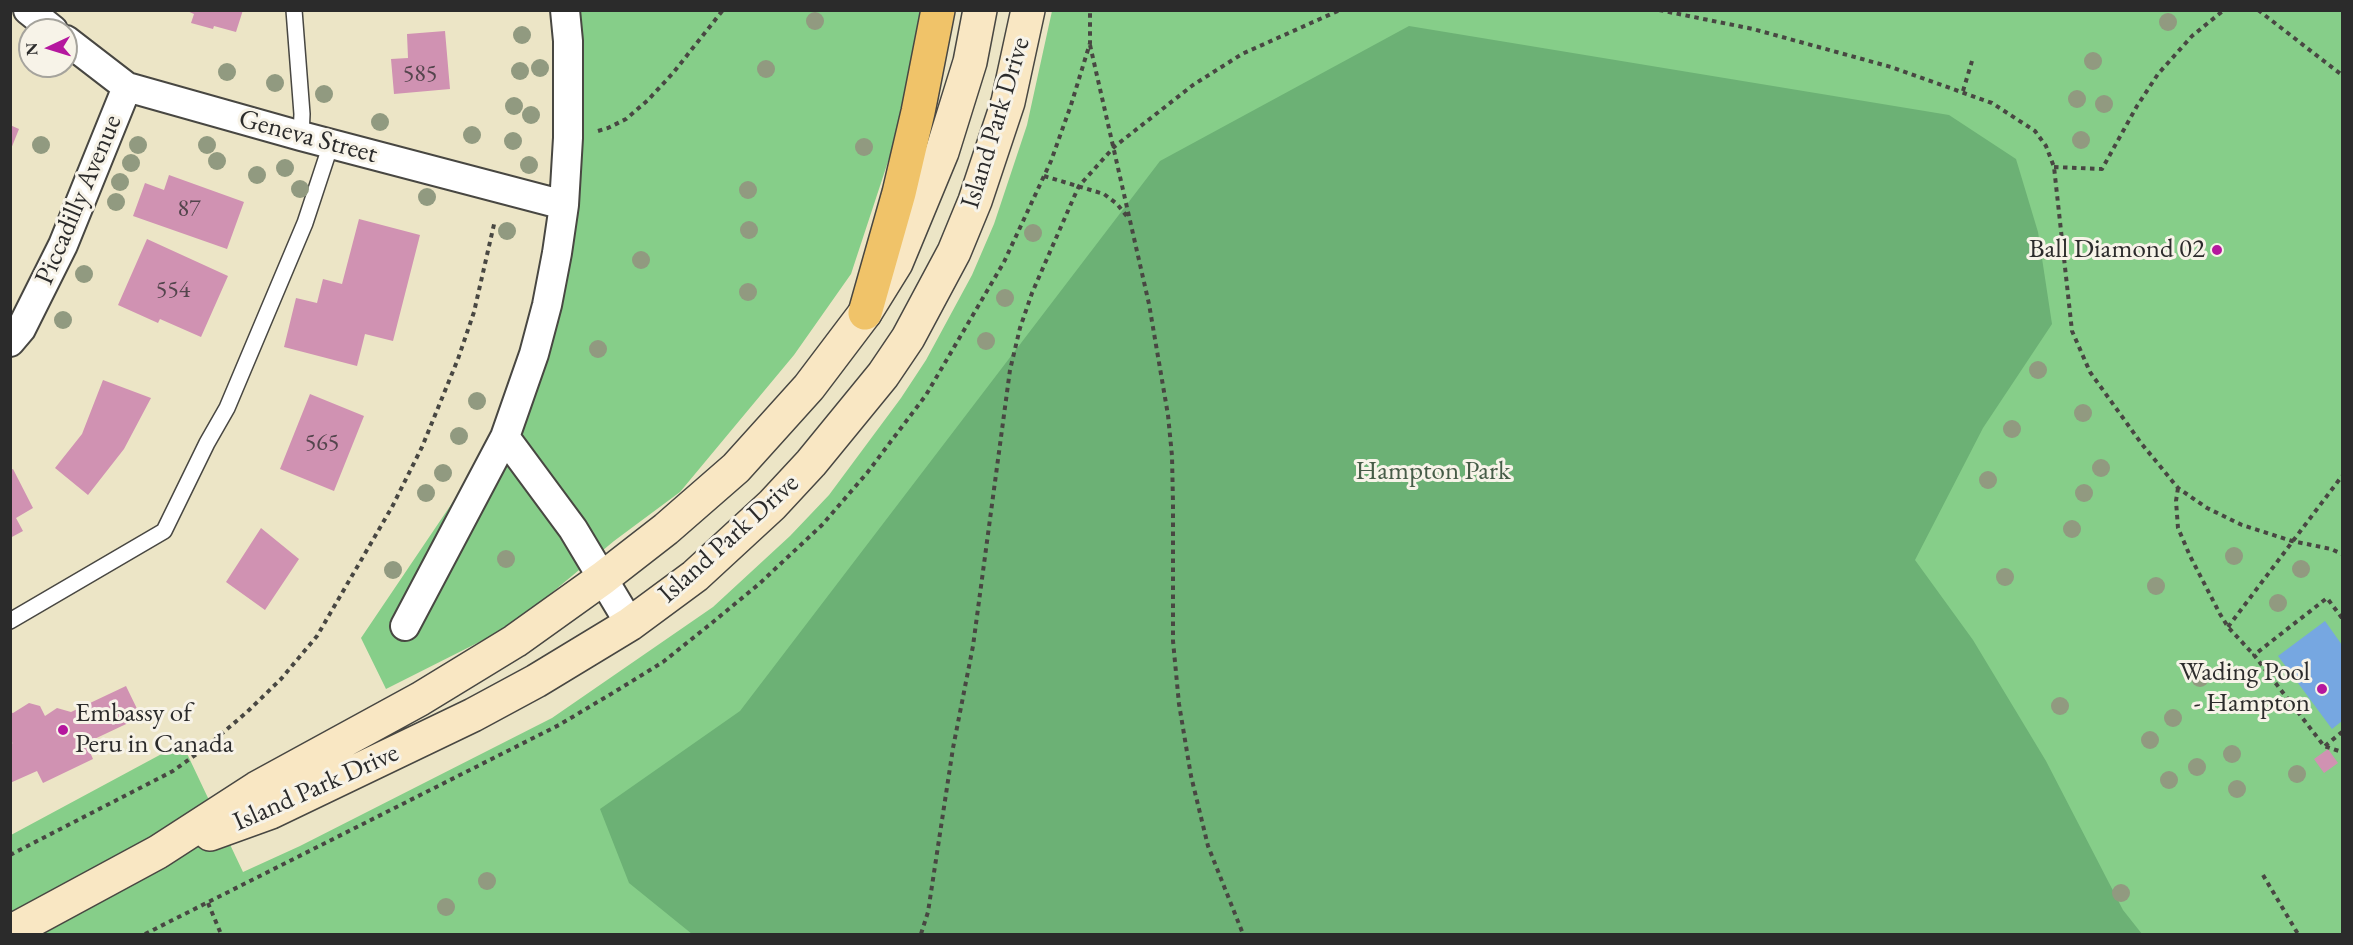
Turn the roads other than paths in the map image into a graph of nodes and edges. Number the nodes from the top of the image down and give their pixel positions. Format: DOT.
graph roads {
  1 [pos="294,10"];
  2 [pos="566,10"];
  3 [pos="938,10"];
  4 [pos="980,10"];
  5 [pos="1028,10"];
  6 [pos="78,49"];
  7 [pos="127,87"];
  8 [pos="301,136"];
  9 [pos="331,144"];
  10 [pos="564,205"];
  11 [pos="865,313"];
  12 [pos="10,342"];
  13 [pos="505,437"];
  14 [pos="603,578"];
  15 [pos="10,621"];
  16 [pos="630,624"];
  17 [pos="405,626"];
  18 [pos="158,852"];
  19 [pos="10,932"];
  1 -- 8 [label="lane"];
  2 -- 10 [label="street"];
  3 -- 11 [label="highway"];
  4 -- 11 [label="main road, Island Park Drive"];
  5 -- 16 [label="main road, Island Park Drive"];
  6 -- 7 [label="street, Geneva Street"];
  7 -- 8 [label="street, Geneva Street"];
  7 -- 12 [label="street, Piccadilly Avenue"];
  8 -- 9 [label="street, Geneva Street"];
  9 -- 10 [label="street, Geneva Street"];
  9 -- 15 [label="lane"];
  10 -- 13 [label="street"];
  11 -- 14 [label="main road, Island Park Drive"];
  13 -- 14 [label="street"];
  13 -- 17 [label="street"];
  14 -- 16 [label="street"];
  14 -- 18 [label="main road, Island Park Drive"];
  16 -- 18 [label="main road, Island Park Drive"];
  18 -- 19 [label="main road, Island Park Drive"];
}
